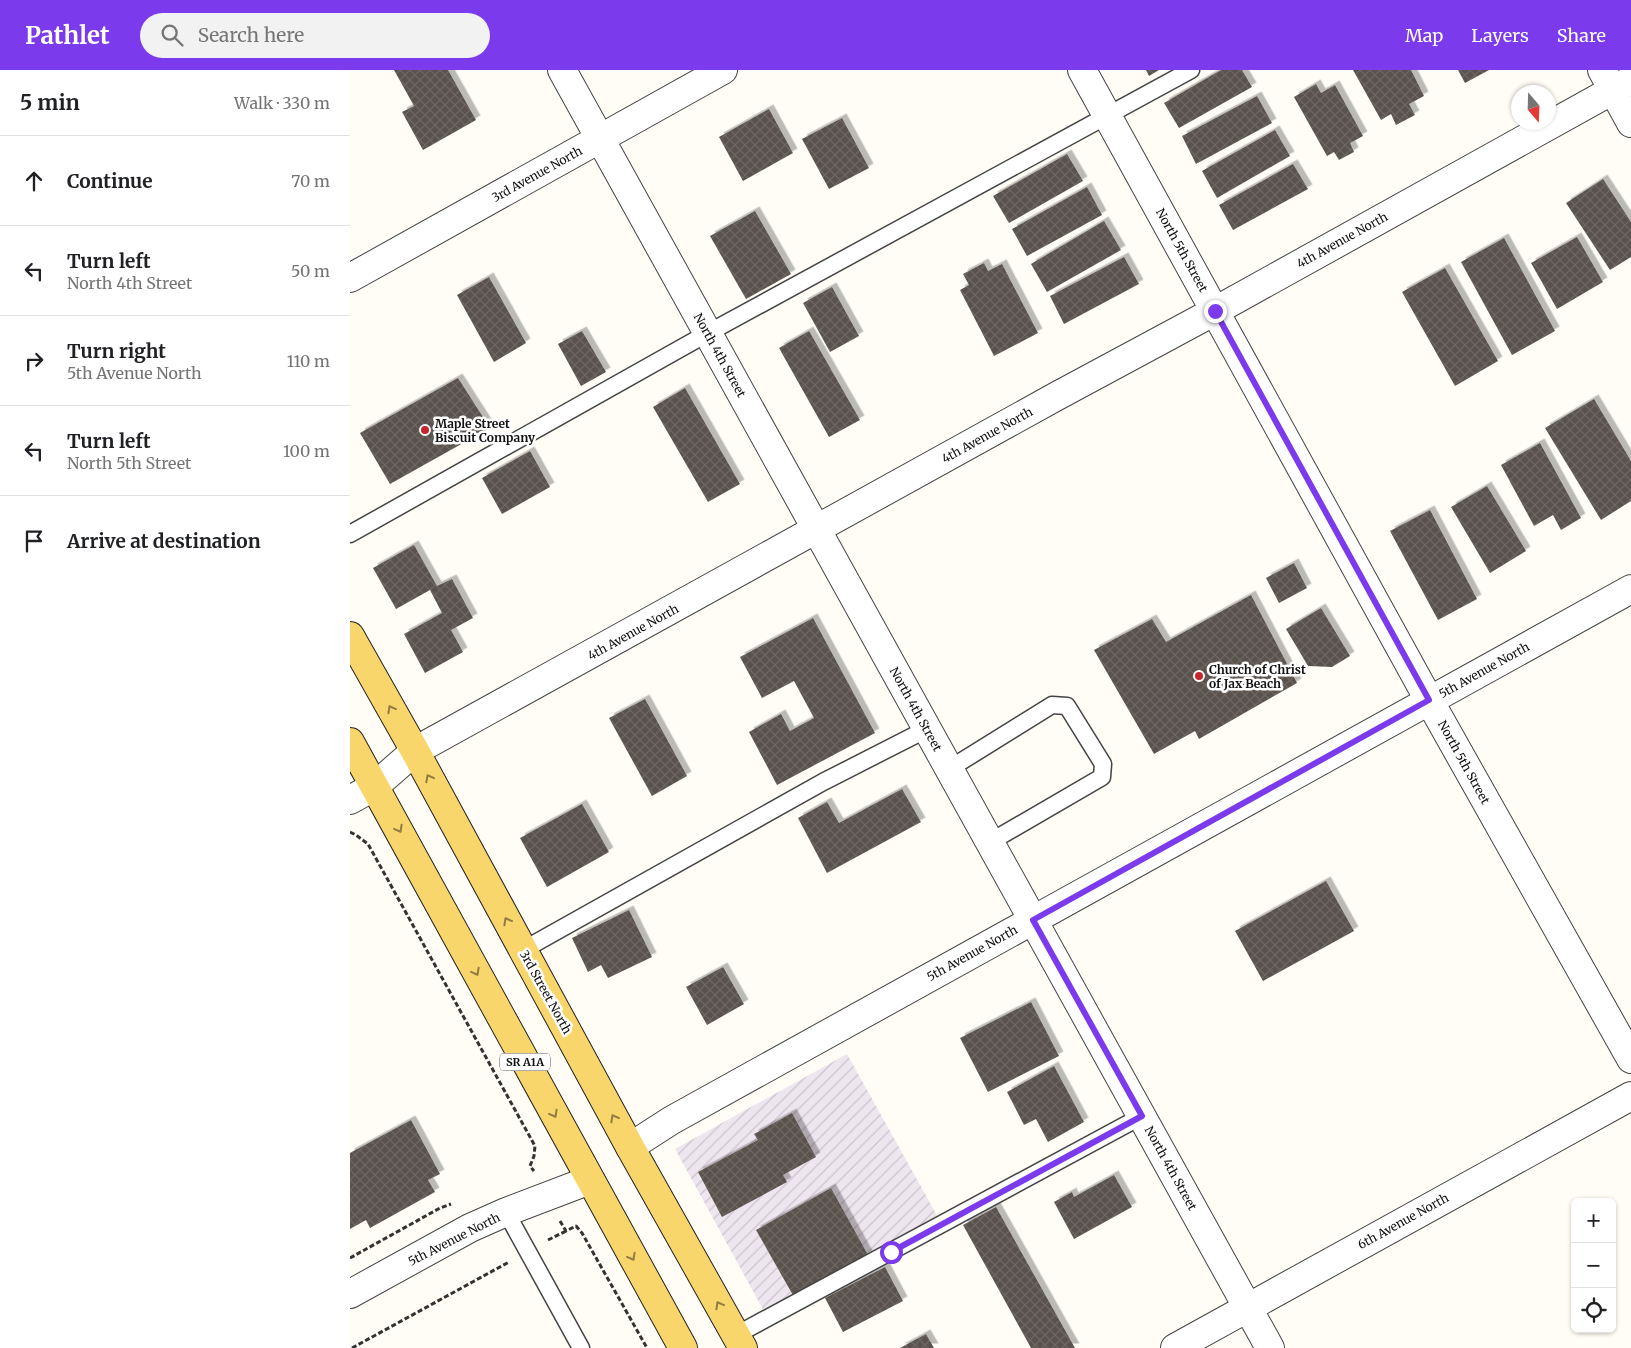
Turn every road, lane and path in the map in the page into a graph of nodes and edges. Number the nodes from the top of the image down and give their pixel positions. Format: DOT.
graph roads {
  1 [pos="562,70"];
  2 [pos="723,70"];
  3 [pos="1082,70"];
  4 [pos="1191,70"];
  5 [pos="1615,80"];
  6 [pos="1107,115"];
  7 [pos="1631,123"];
  8 [pos="600,138"];
  9 [pos="350,278"];
  10 [pos="1215,311"];
  11 [pos="708,333"];
  12 [pos="817,530"];
  13 [pos="350,534"];
  14 [pos="1631,588"];
  15 [pos="350,636"];
  16 [pos="1429,700"];
  17 [pos="927,729"];
  18 [pos="350,742"];
  19 [pos="415,752"];
  20 [pos="949,769"];
  21 [pos="375,786"];
  22 [pos="350,800"];
  23 [pos="350,832"];
  24 [pos="356,835"];
  25 [pos="350,838"];
  26 [pos="990,842"];
  27 [pos="1033,920"];
  28 [pos="523,950"];
  29 [pos="1631,1059"];
  30 [pos="1631,1096"];
  31 [pos="1142,1116"];
  32 [pos="630,1147"];
  33 [pos="590,1180"];
  34 [pos="548,1196"];
  35 [pos="506,1212"];
  36 [pos="566,1230"];
  37 [pos="528,1252"];
  38 [pos="350,1294"];
  39 [pos="1248,1307"];
  40 [pos="739,1342"];
  41 [pos="352,1348"];
  42 [pos="581,1348"];
  43 [pos="647,1348"];
  44 [pos="683,1348"];
  45 [pos="1174,1348"];
  46 [pos="1270,1348"];
  1 -- 8 [label="street, North 4th Street"];
  2 -- 8 [label="street, 3rd Avenue North"];
  3 -- 6 [label="street, North 5th Street"];
  4 -- 6 [label="lane"];
  5 -- 7 [label="street"];
  5 -- 10 [label="street, 4th Avenue North"];
  6 -- 10 [label="street, North 5th Street"];
  6 -- 11 [label="lane"];
  8 -- 9 [label="street, 3rd Avenue North"];
  8 -- 11 [label="street, North 4th Street"];
  10 -- 12 [label="street, 4th Avenue North"];
  10 -- 16 [label="street, North 5th Street"];
  11 -- 12 [label="street, North 4th Street"];
  11 -- 13 [label="lane"];
  12 -- 17 [label="street, North 4th Street"];
  12 -- 19 [label="street, 4th Avenue North"];
  14 -- 16 [label="street, 5th Avenue North"];
  19 -- 15 [label="main road, 3rd Street North, one-way"];
  16 -- 27 [label="street, 5th Avenue North"];
  16 -- 29 [label="street, North 5th Street"];
  17 -- 20 [label="street, North 4th Street"];
  17 -- 28 [label="lane"];
  18 -- 21 [label="main road, SR A1A"];
  19 -- 21 [label="street, 4th Avenue North"];
  28 -- 19 [label="main road, 3rd Street North, one-way"];
  20 -- 26 [label="street, North 4th Street"];
  20 -- 26 [label="lane"];
  21 -- 22 [label="street, 4th Avenue North"];
  21 -- 33 [label="main road, SR A1A, one-way"];
  23 -- 24 [label="path"];
  24 -- 25 [label="path"];
  24 -- 34 [label="path"];
  26 -- 27 [label="street, North 4th Street"];
  27 -- 31 [label="street, North 4th Street"];
  27 -- 32 [label="street, 5th Avenue North"];
  32 -- 28 [label="main road, 3rd Street North, one-way"];
  30 -- 39 [label="street, 6th Avenue North"];
  31 -- 39 [label="street, North 4th Street"];
  31 -- 40 [label="lane"];
  40 -- 32 [label="main road, 3rd Street North, one-way"];
  33 -- 34 [label="street, 5th Avenue North"];
  33 -- 44 [label="main road, SR A1A, one-way"];
  34 -- 35 [label="street, 5th Avenue North"];
  34 -- 36 [label="path"];
  35 -- 37 [label="lane"];
  35 -- 38 [label="street, 5th Avenue North"];
  36 -- 37 [label="path"];
  36 -- 43 [label="path"];
  37 -- 41 [label="path"];
  37 -- 42 [label="lane"];
  39 -- 45 [label="street, 6th Avenue North"];
  39 -- 46 [label="street, North 4th Street"];
}
